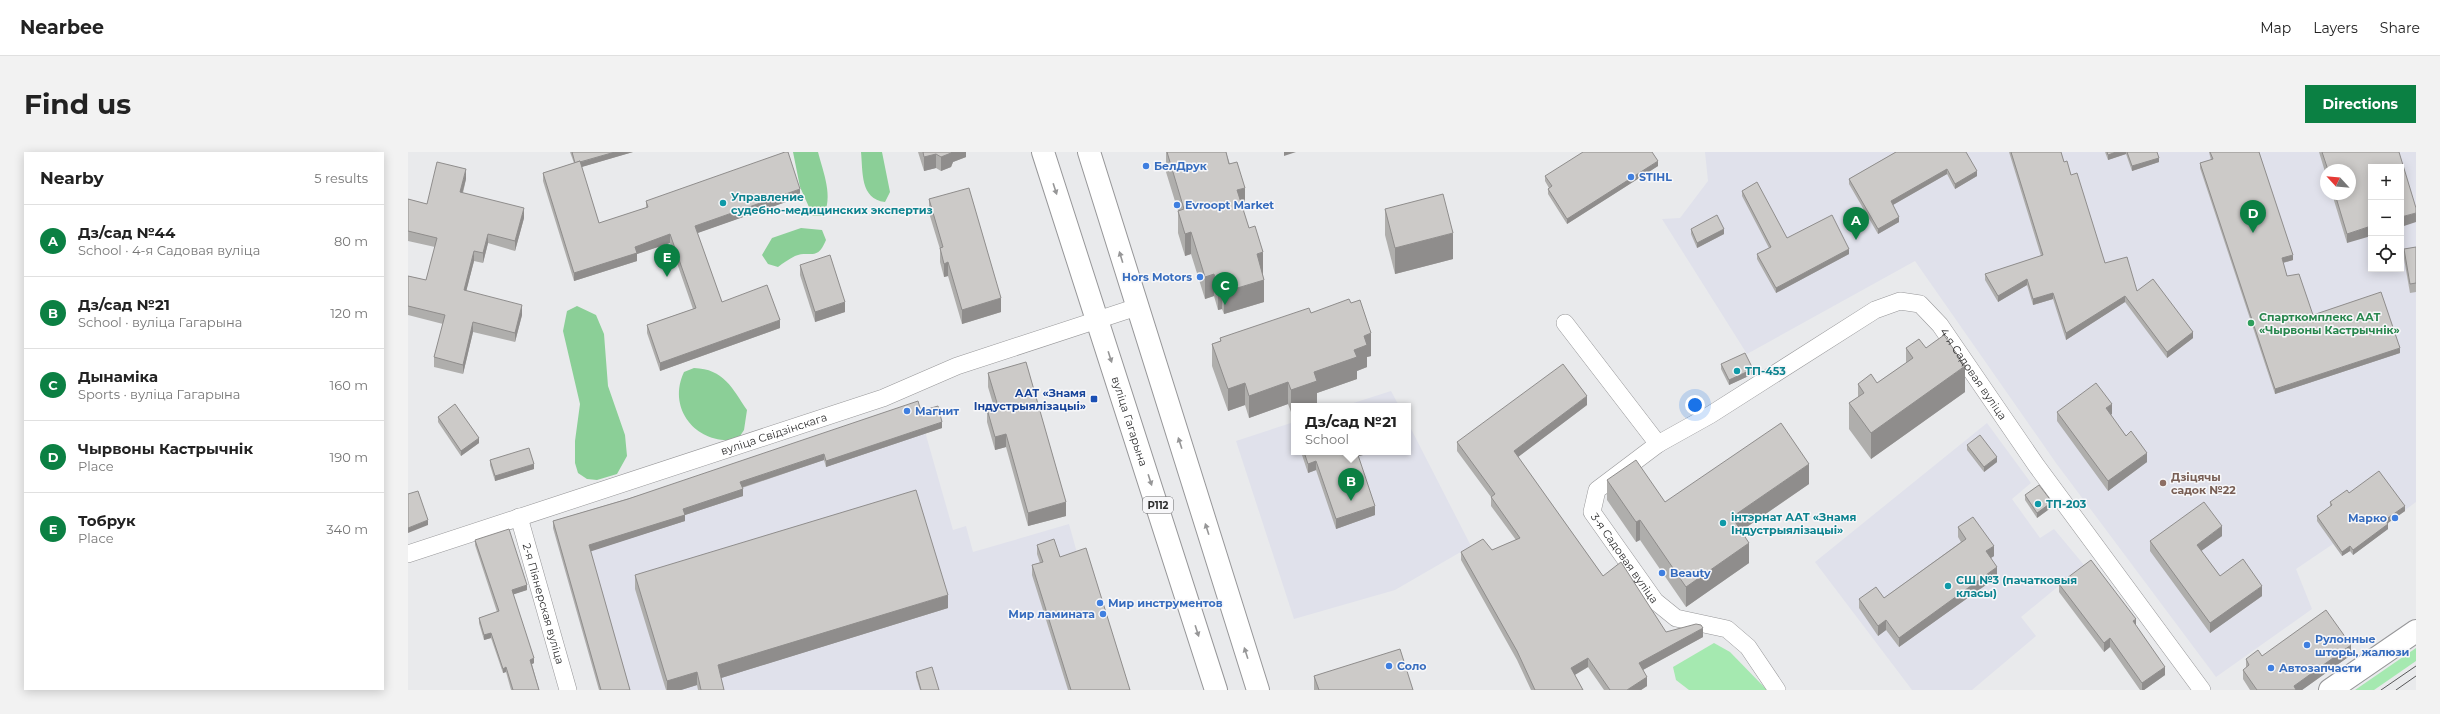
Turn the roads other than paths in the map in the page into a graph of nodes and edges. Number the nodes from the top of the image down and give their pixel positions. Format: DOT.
graph roads {
  1 [pos="1043,152"];
  2 [pos="1089,152"];
  3 [pos="1137,307"];
  4 [pos="1098,319"];
  5 [pos="1564,323"];
  6 [pos="1658,444"];
  7 [pos="519,517"];
  8 [pos="408,554"];
  9 [pos="2416,631"];
  10 [pos="568,690"];
  11 [pos="1216,690"];
  12 [pos="1258,690"];
  13 [pos="1778,690"];
  14 [pos="2202,690"];
  15 [pos="2330,690"];
  1 -- 4 [label="main road, вуліца Гагарына / Р112, one-way"];
  3 -- 2 [label="main road, one-way"];
  3 -- 4 [label="street, вуліца Свідзінскага"];
  12 -- 3 [label="main road, one-way"];
  4 -- 7 [label="street, вуліца Свідзінскага"];
  4 -- 11 [label="main road, вуліца Гагарына / Р112, one-way"];
  5 -- 6 [label="street"];
  6 -- 13 [label="street, 3-я Садовая вуліца"];
  6 -- 14 [label="street, 4-я Садовая вуліца"];
  7 -- 8 [label="street, вуліца Свідзінскага"];
  7 -- 10 [label="street, 2-я Піянерская вуліца"];
  9 -- 15 [label="main road"];
}
